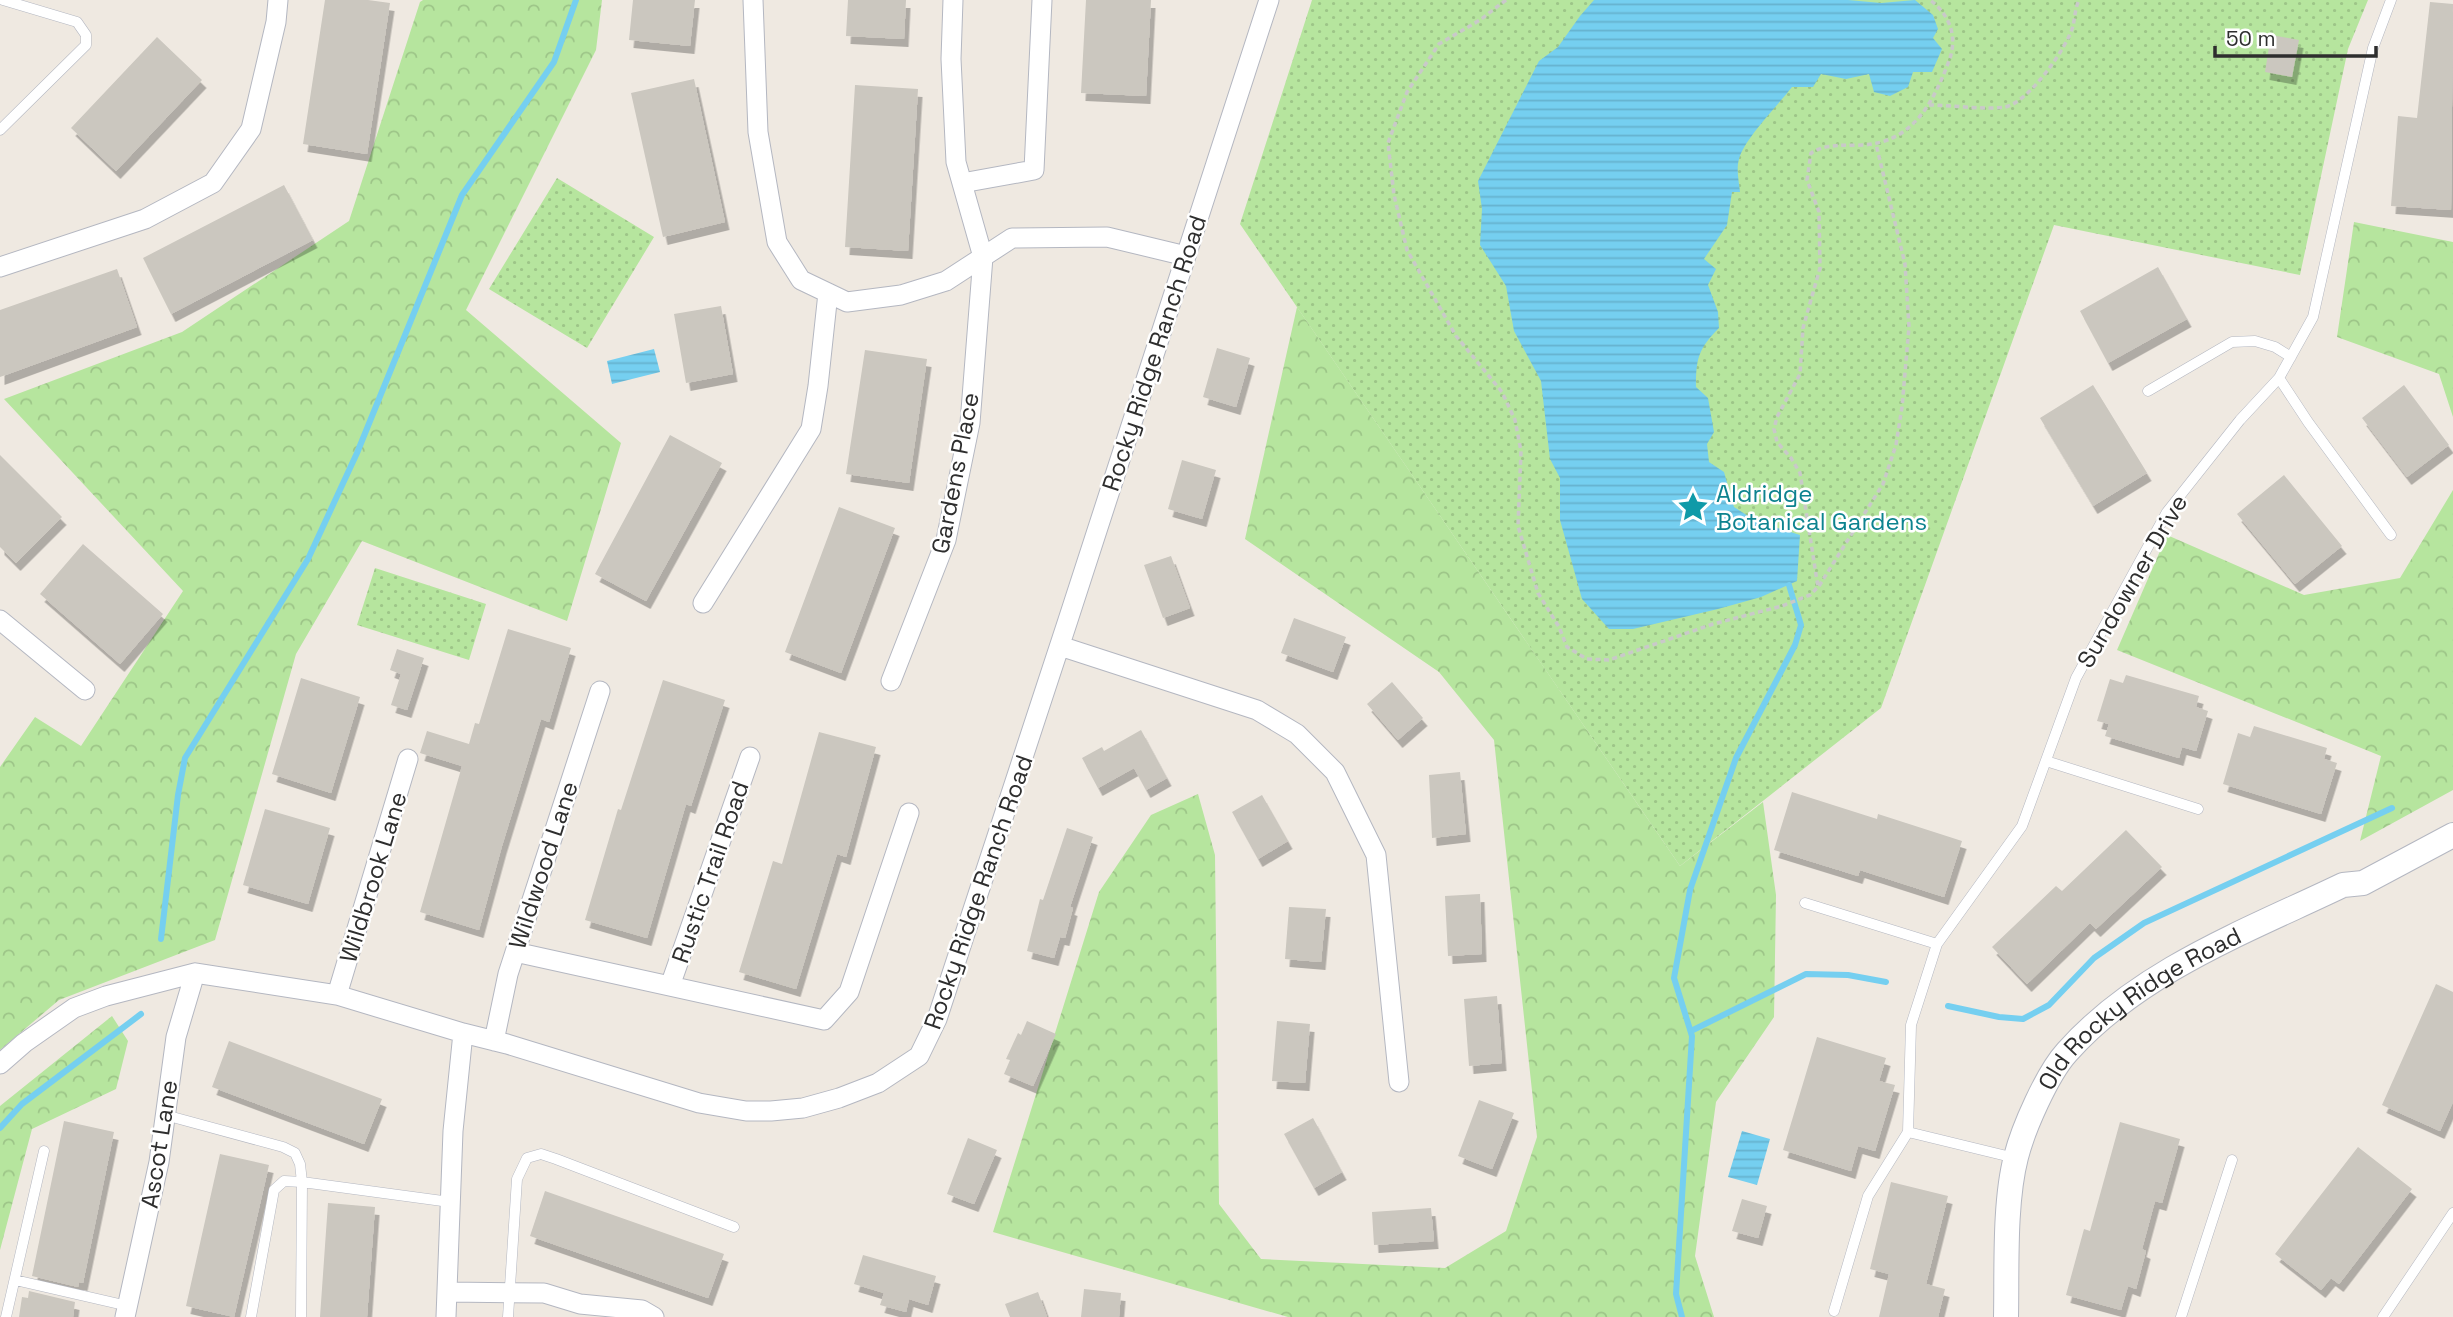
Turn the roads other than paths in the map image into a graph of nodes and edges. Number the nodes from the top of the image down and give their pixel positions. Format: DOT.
graph roads {
  1 [pos="3,0"];
  2 [pos="278,0"];
  3 [pos="753,0"];
  4 [pos="953,0"];
  5 [pos="1042,0"];
  6 [pos="1269,0"];
  7 [pos="2391,0"];
  8 [pos="0,130"];
  9 [pos="962,184"];
  10 [pos="1186,256"];
  11 [pos="983,257"];
  12 [pos="0,267"];
  13 [pos="828,293"];
  14 [pos="2291,357"];
  15 [pos="2279,378"];
  16 [pos="2147,391"];
  17 [pos="2391,535"];
  18 [pos="703,603"];
  19 [pos="0,620"];
  20 [pos="1060,646"];
  21 [pos="891,681"];
  22 [pos="85,690"];
  23 [pos="600,691"];
  24 [pos="750,758"];
  25 [pos="408,759"];
  26 [pos="2046,761"];
  27 [pos="2198,809"];
  28 [pos="909,813"];
  29 [pos="2453,835"];
  30 [pos="1805,903"];
  31 [pos="1937,944"];
  32 [pos="515,952"];
  33 [pos="195,973"];
  34 [pos="670,986"];
  35 [pos="337,995"];
  36 [pos="463,1033"];
  37 [pos="494,1041"];
  38 [pos="0,1064"];
  39 [pos="1399,1082"];
  40 [pos="165,1115"];
  41 [pos="1908,1132"];
  42 [pos="44,1151"];
  43 [pos="2015,1158"];
  44 [pos="2232,1160"];
  45 [pos="302,1182"];
  46 [pos="450,1202"];
  47 [pos="2453,1213"];
  48 [pos="734,1227"];
  49 [pos="15,1280"];
  50 [pos="447,1292"];
  51 [pos="509,1293"];
  52 [pos="583,1310"];
  53 [pos="1834,1311"];
  54 [pos="127,1314"];
  55 [pos="6,1317"];
  56 [pos="251,1317"];
  57 [pos="301,1317"];
  58 [pos="446,1317"];
  59 [pos="508,1317"];
  60 [pos="654,1317"];
  61 [pos="2007,1317"];
  62 [pos="2181,1317"];
  63 [pos="2383,1317"];
  1 -- 8 [label="lane"];
  2 -- 12 [label="street"];
  3 -- 13 [label="street"];
  4 -- 9 [label="street, Gardens Place"];
  5 -- 9 [label="street"];
  6 -- 10 [label="street, Rocky Ridge Ranch Road"];
  7 -- 14 [label="lane, Sundowner Drive"];
  9 -- 11 [label="street, Gardens Place"];
  10 -- 11 [label="street"];
  10 -- 20 [label="street, Rocky Ridge Ranch Road"];
  11 -- 13 [label="street"];
  11 -- 21 [label="street, Gardens Place"];
  13 -- 18 [label="street"];
  14 -- 15 [label="lane, Sundowner Drive"];
  14 -- 16 [label="lane"];
  15 -- 17 [label="lane"];
  15 -- 26 [label="lane, Sundowner Drive"];
  19 -- 22 [label="street"];
  20 -- 37 [label="street, Rocky Ridge Ranch Road"];
  20 -- 39 [label="street"];
  23 -- 32 [label="street, Wildwood Lane"];
  24 -- 34 [label="street, Rustic Trail Road"];
  25 -- 35 [label="street, Wildbrook Lane"];
  26 -- 27 [label="lane"];
  26 -- 31 [label="lane, Sundowner Drive"];
  28 -- 34 [label="street, Rustic Trail Road"];
  29 -- 43 [label="street, Old Rocky Ridge Road"];
  30 -- 31 [label="lane"];
  31 -- 41 [label="lane, Sundowner Drive"];
  32 -- 34 [label="street, Rustic Trail Road"];
  32 -- 37 [label="street, Wildwood Lane"];
  33 -- 35 [label="street, Rocky Ridge Ranch Road"];
  33 -- 38 [label="street"];
  33 -- 40 [label="street, Ascot Lane"];
  35 -- 36 [label="street, Rocky Ridge Ranch Road"];
  36 -- 37 [label="street, Rocky Ridge Ranch Road"];
  36 -- 46 [label="street"];
  40 -- 45 [label="lane"];
  40 -- 54 [label="street, Ascot Lane"];
  41 -- 43 [label="lane"];
  41 -- 53 [label="lane"];
  42 -- 49 [label="lane"];
  43 -- 61 [label="street, Old Rocky Ridge Road"];
  44 -- 62 [label="lane"];
  45 -- 46 [label="lane"];
  45 -- 56 [label="lane"];
  45 -- 57 [label="lane"];
  46 -- 50 [label="street"];
  47 -- 63 [label="lane"];
  48 -- 51 [label="lane"];
  49 -- 54 [label="lane"];
  49 -- 55 [label="lane"];
  50 -- 51 [label="street"];
  50 -- 58 [label="street"];
  51 -- 52 [label="street"];
  51 -- 59 [label="lane"];
  52 -- 60 [label="street"];
}
